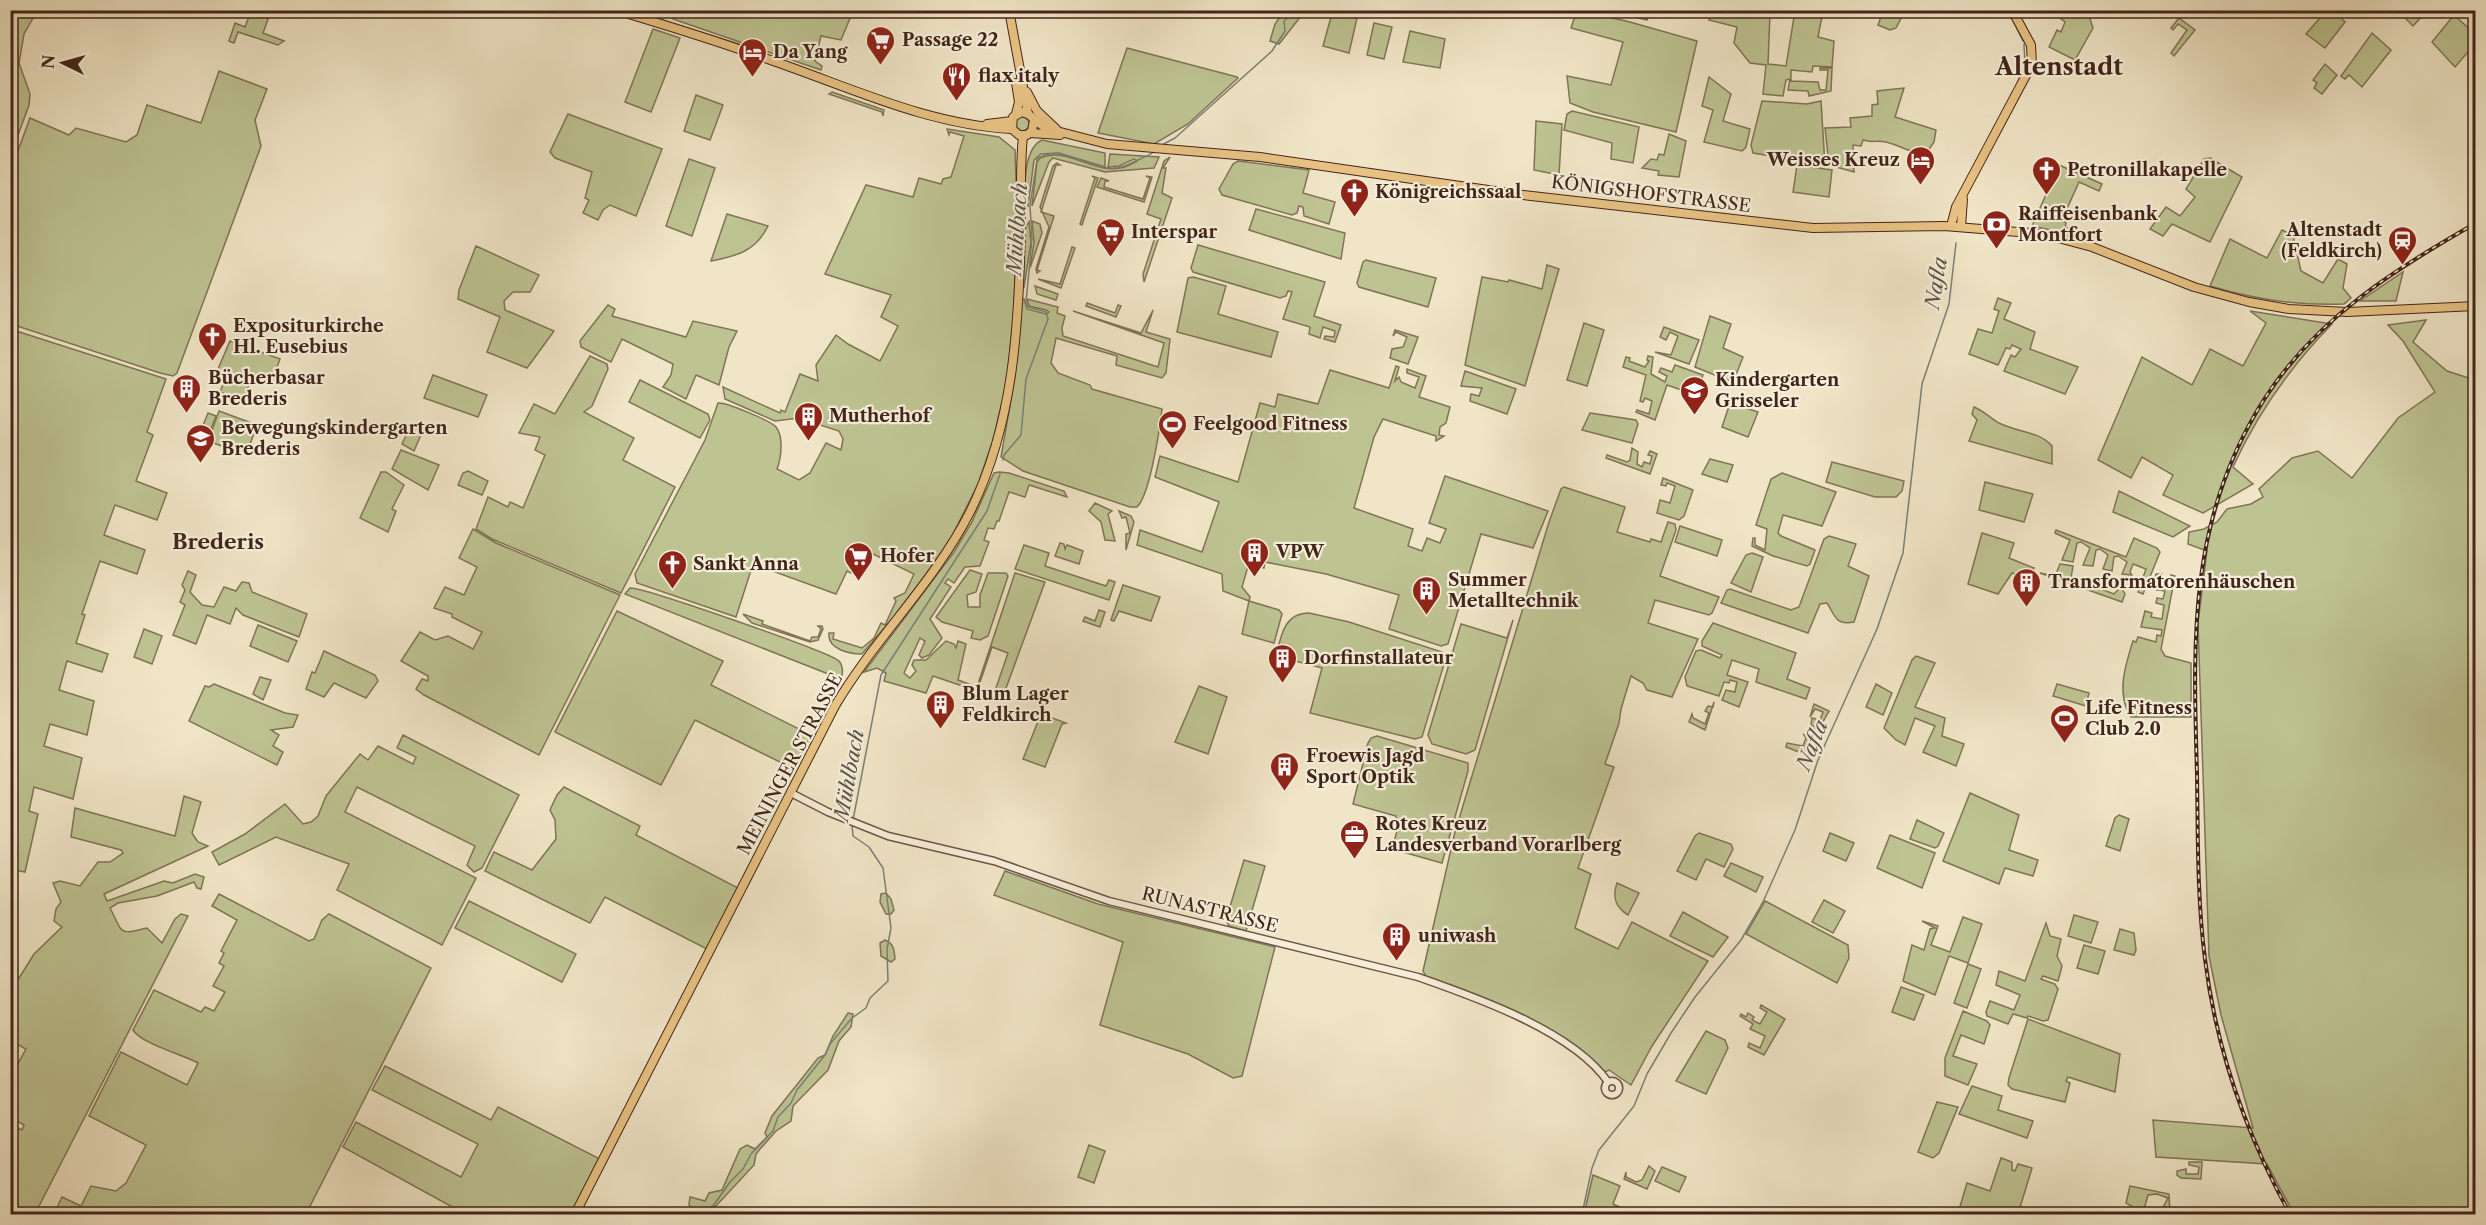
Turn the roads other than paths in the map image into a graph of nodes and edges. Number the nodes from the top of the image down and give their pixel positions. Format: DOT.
graph roads {
  1 [pos="615,10"];
  2 [pos="1009,10"];
  3 [pos="2012,10"];
  4 [pos="1014,44"];
  5 [pos="1020,72"];
  6 [pos="1014,117"];
  7 [pos="1031,117"];
  8 [pos="965,124"];
  9 [pos="982,127"];
  10 [pos="1013,131"];
  11 [pos="1027,134"];
  12 [pos="1063,134"];
  13 [pos="1016,142"];
  14 [pos="1021,186"];
  15 [pos="1956,227"];
  16 [pos="2475,306"];
  17 [pos="791,793"];
  18 [pos="1608,1082"];
  19 [pos="575,1215"];
  1 -- 8 [label="main road"];
  2 -- 4 [label="main road"];
  3 -- 15 [label="main road"];
  4 -- 5 [label="main road"];
  4 -- 6 [label="main road, MEININGER STRASSE"];
  5 -- 7 [label="main road"];
  5 -- 12 [label="main road"];
  6 -- 7 [label="main road"];
  6 -- 8 [label="main road"];
  6 -- 10 [label="main road, MEININGER STRASSE"];
  7 -- 11 [label="main road, MEININGER STRASSE"];
  7 -- 12 [label="main road"];
  8 -- 9 [label="main road"];
  9 -- 10 [label="main road"];
  9 -- 13 [label="main road"];
  10 -- 11 [label="main road"];
  10 -- 13 [label="main road, MEININGER STRASSE"];
  11 -- 12 [label="main road"];
  11 -- 14 [label="main road, MEININGER STRASSE"];
  12 -- 15 [label="main road, KÖNIGSHOFSTRASSE"];
  13 -- 14 [label="main road, MEININGER STRASSE"];
  14 -- 17 [label="main road, MEININGER STRASSE"];
  15 -- 16 [label="main road, KÖNIGSHOFSTRASSE"];
  17 -- 18 [label="street, RUNASTRASSE"];
  17 -- 19 [label="main road, MEININGER STRASSE"];
}
